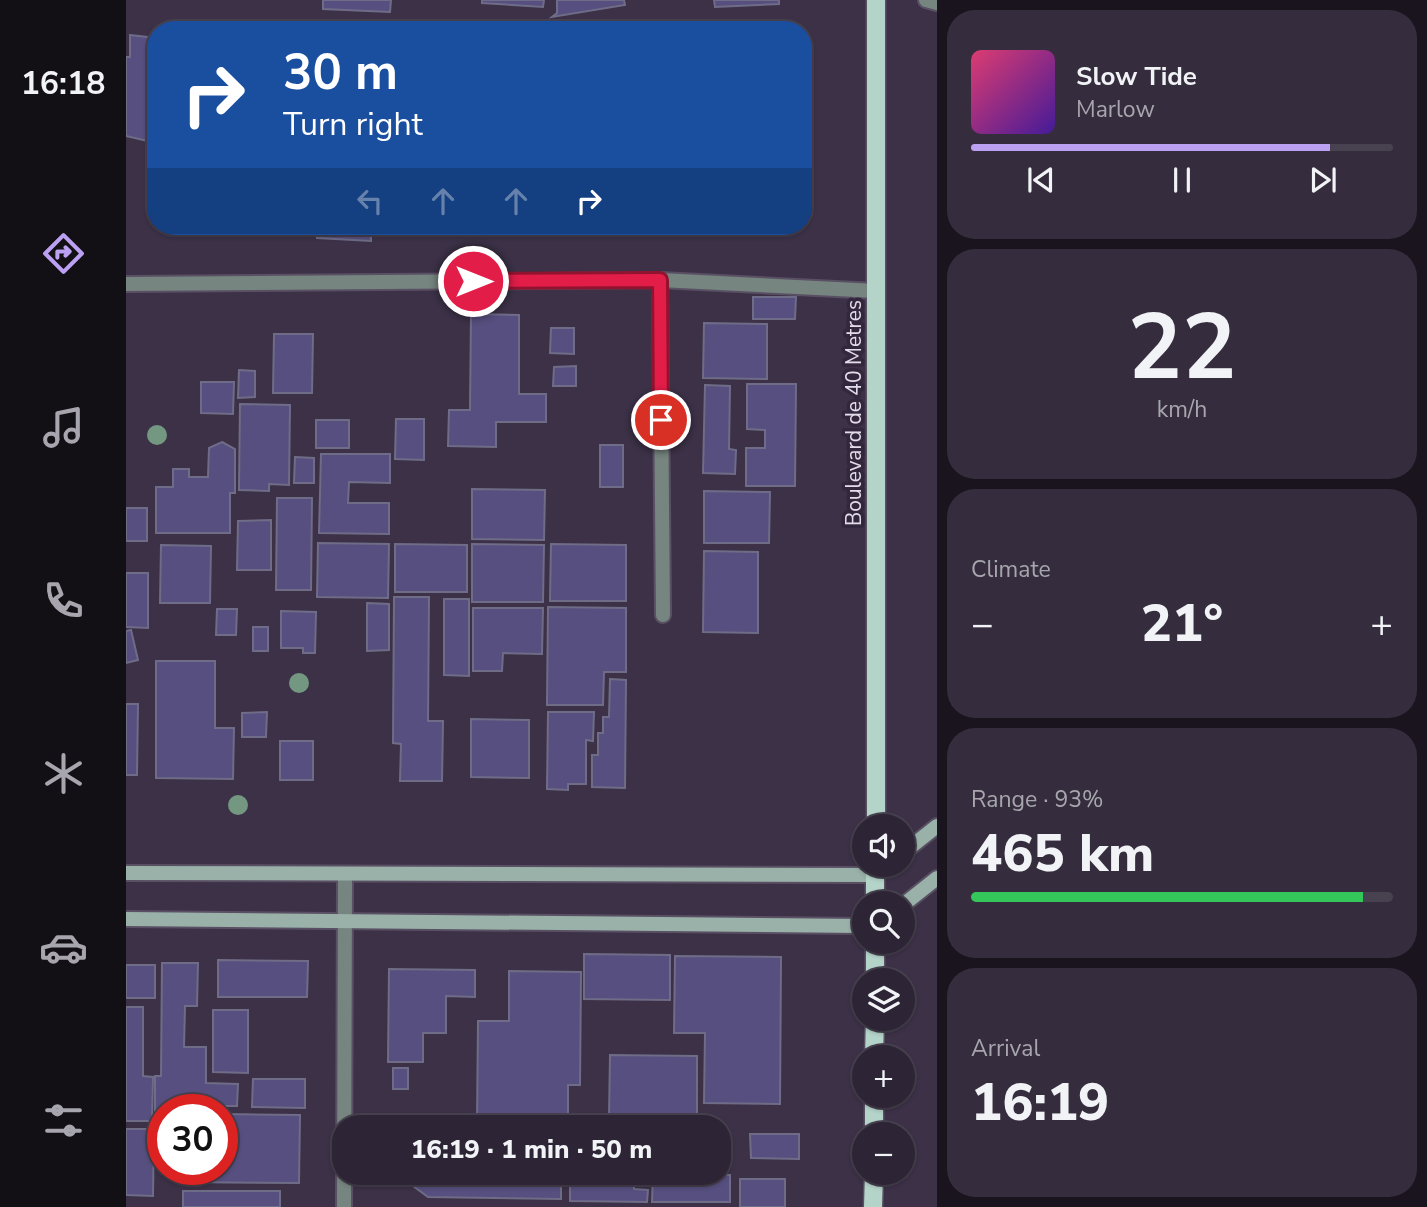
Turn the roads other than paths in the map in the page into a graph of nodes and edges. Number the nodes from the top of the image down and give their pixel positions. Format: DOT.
graph roads {
  1 [pos="876,0"];
  2 [pos="926,0"];
  3 [pos="937,3"];
  4 [pos="660,280"];
  5 [pos="126,284"];
  6 [pos="876,291"];
  7 [pos="663,615"];
  8 [pos="876,814"];
  9 [pos="937,826"];
  10 [pos="915,843"];
  11 [pos="852,868"];
  12 [pos="126,873"];
  13 [pos="345,874"];
  14 [pos="937,878"];
  15 [pos="915,895"];
  16 [pos="126,919"];
  17 [pos="344,920"];
  18 [pos="852,926"];
  19 [pos="874,1185"];
  20 [pos="344,1207"];
  21 [pos="873,1207"];
  1 -- 6 [label="main road, Boulevard de 40 Metres"];
  2 -- 3 [label="street"];
  4 -- 5 [label="street"];
  4 -- 6 [label="street"];
  4 -- 7 [label="street"];
  6 -- 8 [label="main road, Boulevard de 40 Metres"];
  9 -- 10 [label="street"];
  11 -- 13 [label="street"];
  12 -- 13 [label="street"];
  13 -- 17 [label="street"];
  14 -- 15 [label="street"];
  16 -- 17 [label="street"];
  17 -- 18 [label="street"];
  17 -- 20 [label="street"];
  19 -- 21 [label="main road"];
}
